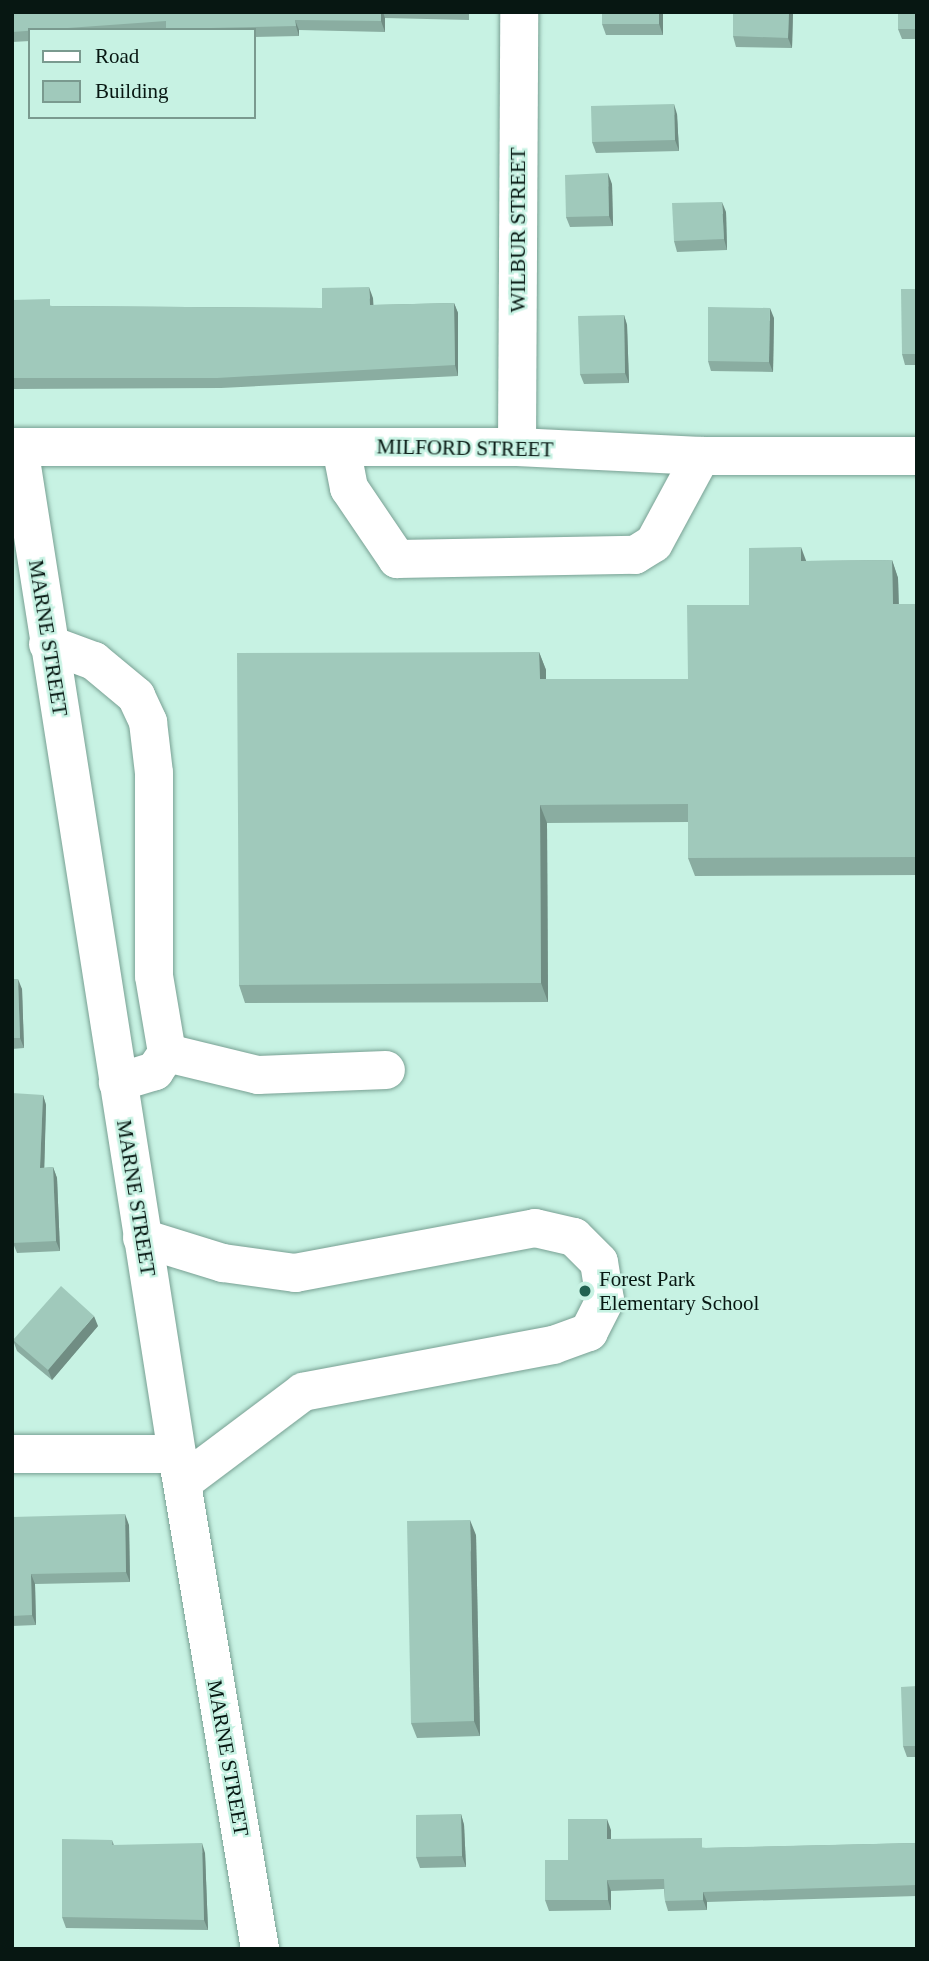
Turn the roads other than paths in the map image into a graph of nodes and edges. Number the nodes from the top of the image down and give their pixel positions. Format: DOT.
graph roads {
  1 [pos="519,12"];
  2 [pos="16,447"];
  3 [pos="341,447"];
  4 [pos="517,447"];
  5 [pos="701,456"];
  6 [pos="917,456"];
  7 [pos="48,644"];
  8 [pos="167,1053"];
  9 [pos="386,1070"];
  10 [pos="118,1082"];
  11 [pos="142,1238"];
  12 [pos="12,1454"];
  13 [pos="179,1469"];
  14 [pos="260,1949"];
  1 -- 4 [label="street, WILBUR STREET"];
  2 -- 3 [label="street, MILFORD STREET"];
  2 -- 7 [label="street, MARNE STREET"];
  3 -- 4 [label="street, MILFORD STREET"];
  3 -- 5 [label="street"];
  4 -- 5 [label="street, MILFORD STREET"];
  5 -- 6 [label="street, MILFORD STREET"];
  7 -- 8 [label="street"];
  7 -- 10 [label="street, MARNE STREET"];
  8 -- 9 [label="street"];
  8 -- 10 [label="street"];
  10 -- 11 [label="street, MARNE STREET"];
  11 -- 13 [label="street, MARNE STREET"];
  11 -- 13 [label="street"];
  12 -- 13 [label="street"];
  13 -- 14 [label="street, MARNE STREET"];
}
